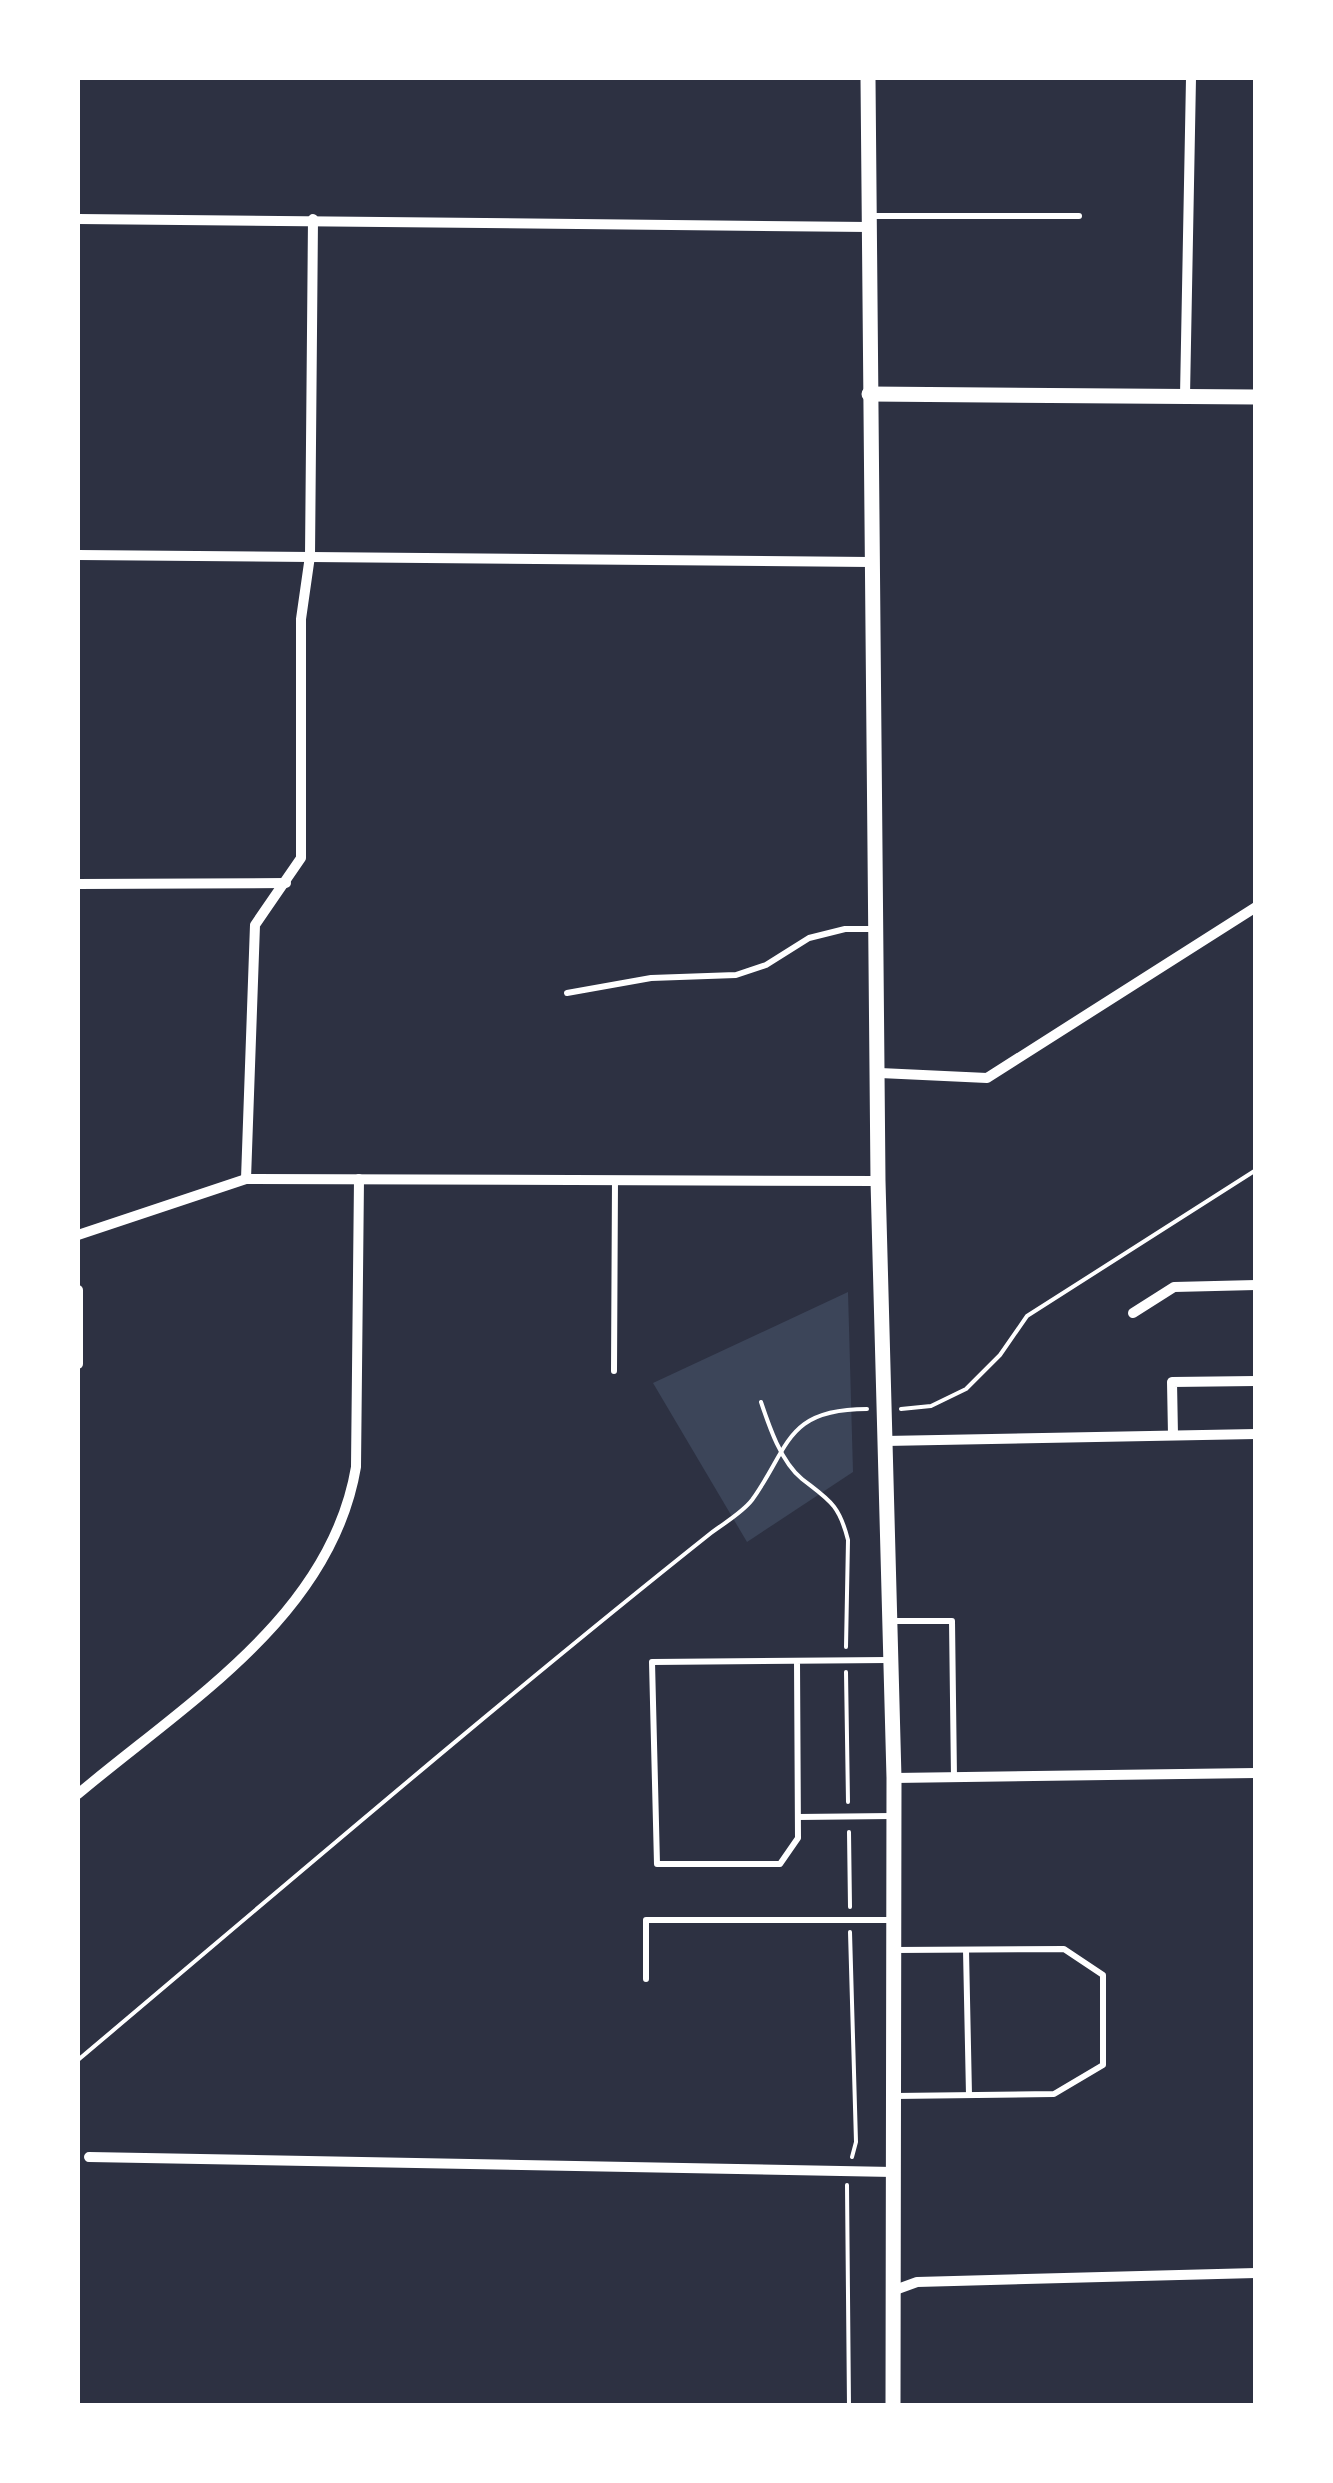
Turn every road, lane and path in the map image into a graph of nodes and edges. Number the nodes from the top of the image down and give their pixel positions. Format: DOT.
graph roads {
  1 [pos="868,78"];
  2 [pos="1191,78"];
  3 [pos="1079,216"];
  4 [pos="78,218"];
  5 [pos="313,219"];
  6 [pos="869,222"];
  7 [pos="870,394"];
  8 [pos="1185,396"];
  9 [pos="1256,396"];
  10 [pos="78,555"];
  11 [pos="310,556"];
  12 [pos="870,562"];
  13 [pos="286,883"];
  14 [pos="78,884"];
  15 [pos="1256,908"];
  16 [pos="878,929"];
  17 [pos="567,993"];
  18 [pos="880,1072"];
  19 [pos="1256,1170"];
  20 [pos="359,1178"];
  21 [pos="246,1179"];
  22 [pos="616,1180"];
  23 [pos="878,1181"];
  24 [pos="78,1236"];
  25 [pos="1256,1285"];
  26 [pos="78,1290"];
  27 [pos="1133,1313"];
  28 [pos="78,1364"];
  29 [pos="614,1371"];
  30 [pos="1256,1381"];
  31 [pos="761,1402"];
  32 [pos="908,1408"];
  33 [pos="850,1409"];
  34 [pos="1256,1434"];
  35 [pos="1172,1436"];
  36 [pos="885,1441"];
  37 [pos="780,1446"];
  38 [pos="890,1621"];
  39 [pos="846,1660"];
  40 [pos="891,1660"];
  41 [pos="797,1661"];
  42 [pos="1256,1773"];
  43 [pos="894,1778"];
  44 [pos="954,1778"];
  45 [pos="78,1794"];
  46 [pos="798,1816"];
  47 [pos="849,1816"];
  48 [pos="894,1816"];
  49 [pos="850,1920"];
  50 [pos="894,1920"];
  51 [pos="894,1950"];
  52 [pos="966,1950"];
  53 [pos="646,1979"];
  54 [pos="78,2060"];
  55 [pos="969,2095"];
  56 [pos="894,2096"];
  57 [pos="89,2157"];
  58 [pos="847,2171"];
  59 [pos="893,2172"];
  60 [pos="1256,2273"];
  61 [pos="895,2290"];
  62 [pos="850,2406"];
  63 [pos="893,2406"];
  1 -- 6 [label="street"];
  2 -- 8 [label="street"];
  3 -- 6 [label="lane"];
  4 -- 5 [label="street"];
  5 -- 6 [label="street"];
  5 -- 11 [label="street"];
  6 -- 7 [label="street"];
  7 -- 8 [label="street"];
  7 -- 12 [label="street"];
  8 -- 9 [label="street"];
  10 -- 11 [label="street"];
  11 -- 12 [label="street"];
  11 -- 13 [label="street"];
  12 -- 16 [label="street"];
  13 -- 14 [label="street"];
  13 -- 21 [label="street"];
  15 -- 18 [label="street"];
  16 -- 17 [label="lane"];
  16 -- 18 [label="street"];
  18 -- 23 [label="street"];
  19 -- 32 [label="path"];
  20 -- 21 [label="street"];
  20 -- 22 [label="street"];
  20 -- 45 [label="street"];
  21 -- 24 [label="street"];
  22 -- 23 [label="street"];
  22 -- 29 [label="lane"];
  23 -- 36 [label="street"];
  25 -- 27 [label="street"];
  26 -- 28 [label="street"];
  30 -- 35 [label="street"];
  31 -- 37 [label="path"];
  33 -- 37 [label="path"];
  34 -- 35 [label="street"];
  35 -- 36 [label="street"];
  36 -- 38 [label="street"];
  37 -- 39 [label="path"];
  37 -- 54 [label="path"];
  38 -- 40 [label="street"];
  38 -- 44 [label="lane"];
  39 -- 40 [label="lane"];
  39 -- 41 [label="lane"];
  39 -- 47 [label="path"];
  40 -- 43 [label="street"];
  41 -- 46 [label="lane"];
  41 -- 46 [label="lane"];
  42 -- 44 [label="street"];
  43 -- 44 [label="street"];
  43 -- 48 [label="street"];
  46 -- 47 [label="lane"];
  47 -- 48 [label="lane"];
  47 -- 49 [label="path"];
  48 -- 50 [label="street"];
  49 -- 50 [label="lane"];
  49 -- 53 [label="lane"];
  49 -- 58 [label="path"];
  50 -- 51 [label="street"];
  51 -- 52 [label="lane"];
  51 -- 56 [label="street"];
  52 -- 55 [label="lane"];
  52 -- 55 [label="lane"];
  55 -- 56 [label="lane"];
  56 -- 59 [label="street"];
  57 -- 58 [label="street"];
  58 -- 59 [label="street"];
  58 -- 62 [label="path"];
  59 -- 61 [label="street"];
  60 -- 61 [label="street"];
  61 -- 63 [label="street"];
}
